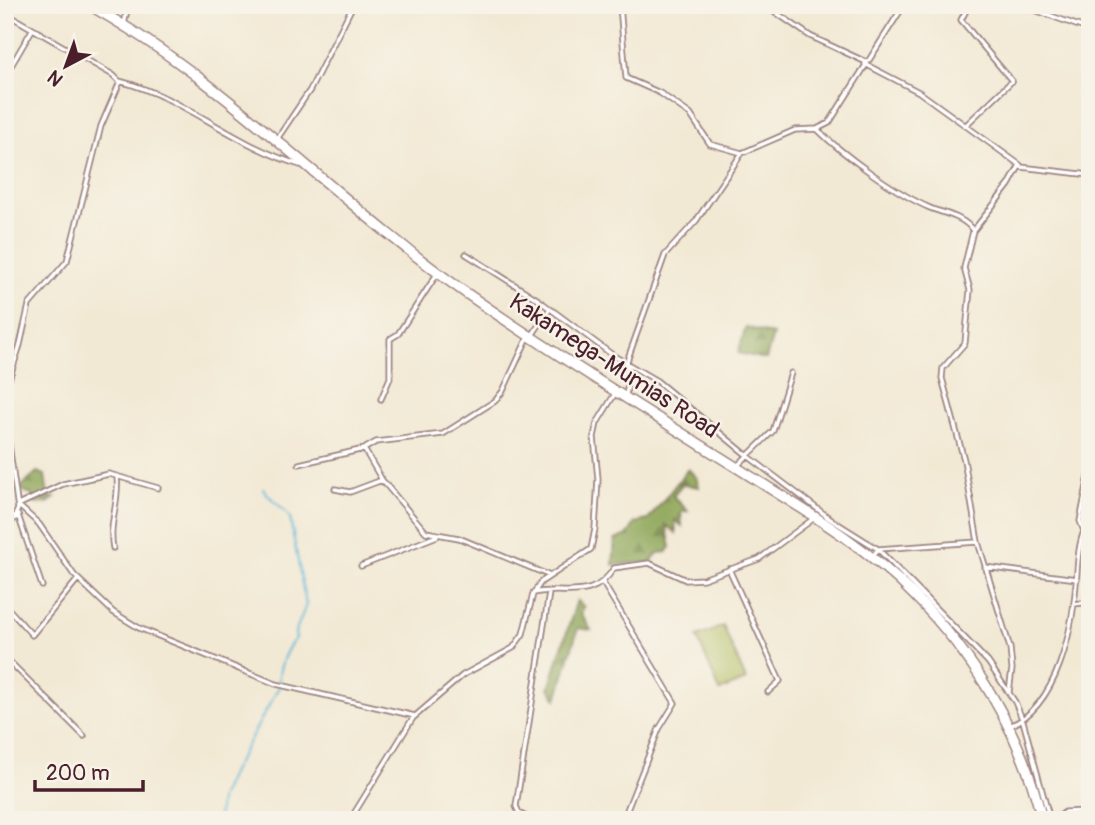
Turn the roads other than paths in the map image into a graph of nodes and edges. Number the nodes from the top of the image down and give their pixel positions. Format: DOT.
graph roads {
  1 [pos="89,5"];
  2 [pos="128,5"];
  3 [pos="353,5"];
  4 [pos="620,5"];
  5 [pos="765,5"];
  6 [pos="904,5"];
  7 [pos="969,5"];
  8 [pos="1021,5"];
  9 [pos="5,13"];
  10 [pos="124,25"];
  11 [pos="32,30"];
  12 [pos="1090,30"];
  13 [pos="866,63"];
  14 [pos="5,76"];
  15 [pos="119,80"];
  16 [pos="965,125"];
  17 [pos="817,129"];
  18 [pos="273,138"];
  19 [pos="262,150"];
  20 [pos="741,153"];
  21 [pos="306,166"];
  22 [pos="1021,167"];
  23 [pos="1090,175"];
  24 [pos="973,231"];
  25 [pos="466,254"];
  26 [pos="438,272"];
  27 [pos="550,310"];
  28 [pos="530,336"];
  29 [pos="627,361"];
  30 [pos="791,373"];
  31 [pos="5,392"];
  32 [pos="621,394"];
  33 [pos="381,399"];
  34 [pos="5,415"];
  35 [pos="6,424"];
  36 [pos="364,449"];
  37 [pos="748,456"];
  38 [pos="299,464"];
  39 [pos="736,467"];
  40 [pos="1088,476"];
  41 [pos="117,477"];
  42 [pos="382,480"];
  43 [pos="158,488"];
  44 [pos="335,489"];
  45 [pos="18,505"];
  46 [pos="5,515"];
  47 [pos="17,515"];
  48 [pos="821,519"];
  49 [pos="1090,521"];
  50 [pos="1084,531"];
  51 [pos="439,534"];
  52 [pos="5,536"];
  53 [pos="978,542"];
  54 [pos="113,548"];
  55 [pos="875,553"];
  56 [pos="361,566"];
  57 [pos="985,567"];
  58 [pos="729,569"];
  59 [pos="548,575"];
  60 [pos="78,579"];
  61 [pos="1077,579"];
  62 [pos="603,583"];
  63 [pos="42,586"];
  64 [pos="549,593"];
  65 [pos="533,594"];
  66 [pos="1090,602"];
  67 [pos="1074,604"];
  68 [pos="5,605"];
  69 [pos="946,624"];
  70 [pos="5,657"];
  71 [pos="994,672"];
  72 [pos="982,680"];
  73 [pos="768,692"];
  74 [pos="1009,692"];
  75 [pos="415,716"];
  76 [pos="1023,721"];
  77 [pos="1009,727"];
  78 [pos="84,736"];
  79 [pos="1090,811"];
  80 [pos="1047,819"];
  81 [pos="350,820"];
  82 [pos="532,820"];
  83 [pos="623,820"];
  84 [pos="946,820"];
  1 -- 10 [label="highway, Kakamega-Mumias Road"];
  2 -- 10 [label="street"];
  3 -- 18 [label="street"];
  4 -- 20 [label="street"];
  5 -- 13 [label="street"];
  6 -- 13 [label="street"];
  7 -- 16 [label="street"];
  8 -- 12 [label="street"];
  9 -- 11 [label="street"];
  10 -- 18 [label="highway, Kakamega-Mumias Road"];
  11 -- 14 [label="street"];
  11 -- 15 [label="street"];
  13 -- 16 [label="street"];
  13 -- 17 [label="street"];
  15 -- 19 [label="street"];
  15 -- 31 [label="street"];
  16 -- 22 [label="street"];
  17 -- 20 [label="street"];
  17 -- 24 [label="street"];
  18 -- 19 [label="street"];
  18 -- 21 [label="highway, Kakamega-Mumias Road"];
  19 -- 21 [label="street"];
  20 -- 29 [label="street"];
  21 -- 26 [label="highway, Kakamega-Mumias Road"];
  22 -- 23 [label="street"];
  22 -- 24 [label="street"];
  24 -- 53 [label="street"];
  25 -- 27 [label="street"];
  26 -- 28 [label="highway, Kakamega-Mumias Road"];
  26 -- 33 [label="street"];
  27 -- 28 [label="street"];
  27 -- 29 [label="street"];
  28 -- 32 [label="highway, Kakamega-Mumias Road"];
  28 -- 36 [label="street"];
  29 -- 32 [label="street"];
  29 -- 37 [label="street"];
  30 -- 37 [label="street"];
  32 -- 39 [label="highway, Kakamega-Mumias Road"];
  32 -- 59 [label="street"];
  34 -- 35 [label="street"];
  35 -- 45 [label="street"];
  36 -- 38 [label="street"];
  36 -- 42 [label="street"];
  37 -- 39 [label="street"];
  37 -- 48 [label="street"];
  39 -- 48 [label="highway, Kakamega-Mumias Road"];
  40 -- 50 [label="street"];
  41 -- 43 [label="street"];
  41 -- 45 [label="street"];
  41 -- 54 [label="street"];
  42 -- 44 [label="street"];
  42 -- 51 [label="street"];
  45 -- 47 [label="street"];
  45 -- 60 [label="street"];
  46 -- 47 [label="street"];
  47 -- 52 [label="street"];
  47 -- 63 [label="street"];
  48 -- 55 [label="highway, Kakamega-Mumias Road"];
  48 -- 58 [label="street"];
  49 -- 50 [label="street"];
  50 -- 61 [label="street"];
  51 -- 56 [label="street"];
  51 -- 59 [label="street"];
  53 -- 55 [label="street"];
  53 -- 57 [label="street"];
  55 -- 69 [label="highway, Kakamega-Mumias Road"];
  57 -- 61 [label="street"];
  57 -- 74 [label="street"];
  58 -- 62 [label="street"];
  58 -- 73 [label="street"];
  59 -- 65 [label="street"];
  60 -- 68 [label="street"];
  60 -- 75 [label="street"];
  61 -- 67 [label="street"];
  62 -- 64 [label="street"];
  62 -- 83 [label="street"];
  64 -- 65 [label="street"];
  64 -- 82 [label="street"];
  65 -- 75 [label="street"];
  66 -- 67 [label="street"];
  67 -- 76 [label="street"];
  69 -- 71 [label="street"];
  69 -- 72 [label="highway, Kakamega-Mumias Road"];
  70 -- 78 [label="street"];
  71 -- 72 [label="street"];
  71 -- 74 [label="street"];
  72 -- 77 [label="highway, Kakamega-Mumias Road"];
  74 -- 76 [label="street"];
  75 -- 81 [label="street"];
  76 -- 77 [label="street"];
  76 -- 80 [label="street"];
  77 -- 80 [label="highway, Kakamega-Mumias Road"];
  79 -- 80 [label="street"];
  80 -- 84 [label="street"];
}
